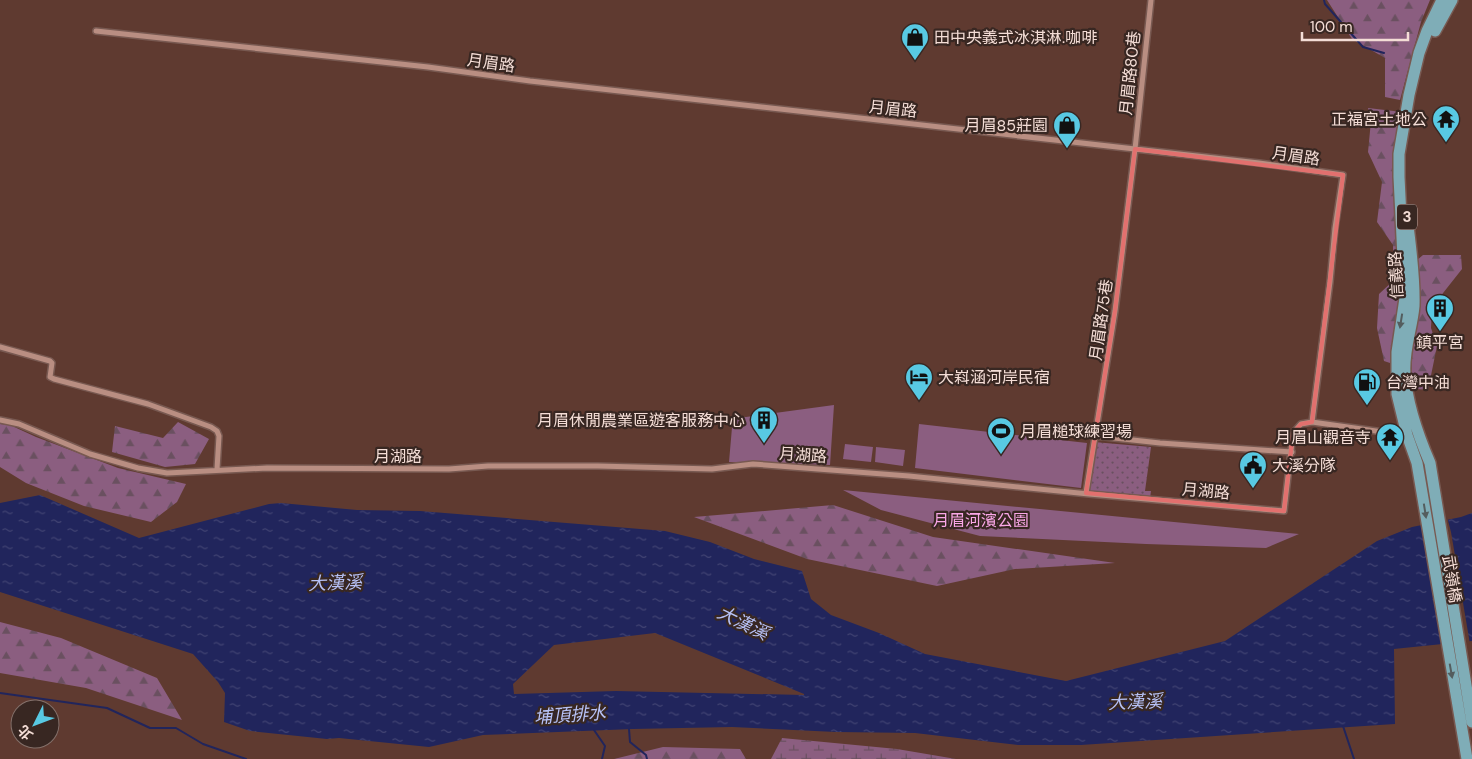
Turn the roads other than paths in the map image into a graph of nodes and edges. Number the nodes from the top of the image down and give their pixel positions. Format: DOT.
graph roads {
  1 [pos="1151,0"];
  2 [pos="1442,0"];
  3 [pos="1452,0"];
  4 [pos="96,31"];
  5 [pos="1135,149"];
  6 [pos="0,346"];
  7 [pos="0,420"];
  8 [pos="1312,422"];
  9 [pos="1408,435"];
  10 [pos="1096,436"];
  11 [pos="1420,441"];
  12 [pos="1292,452"];
  13 [pos="1417,463"];
  14 [pos="1430,463"];
  15 [pos="217,469"];
  16 [pos="1086,494"];
  17 [pos="1472,722"];
  18 [pos="1466,759"];
  1 -- 5 [label="street, 月眉路80巷"];
  2 -- 9 [label="main road, 信義路 / 3, one-way"];
  3 -- 11 [label="main road, 信義路 / 3"];
  4 -- 5 [label="street, 月眉路"];
  5 -- 8 [label="street, 月眉路"];
  5 -- 10 [label="street, 月眉路75巷"];
  6 -- 15 [label="street"];
  7 -- 15 [label="street, 月湖路"];
  8 -- 9 [label="street"];
  8 -- 12 [label="street, 月湖路"];
  9 -- 11 [label="street"];
  9 -- 13 [label="main road, 信義路 / 3"];
  10 -- 12 [label="street"];
  10 -- 16 [label="street, 月眉路75巷"];
  11 -- 14 [label="main road, 信義路 / 3"];
  12 -- 16 [label="street, 月湖路"];
  13 -- 18 [label="main road, 武嶺橋 / 3, one-way"];
  14 -- 17 [label="main road, 武嶺橋 / 3"];
  15 -- 16 [label="street, 月湖路"];
}
